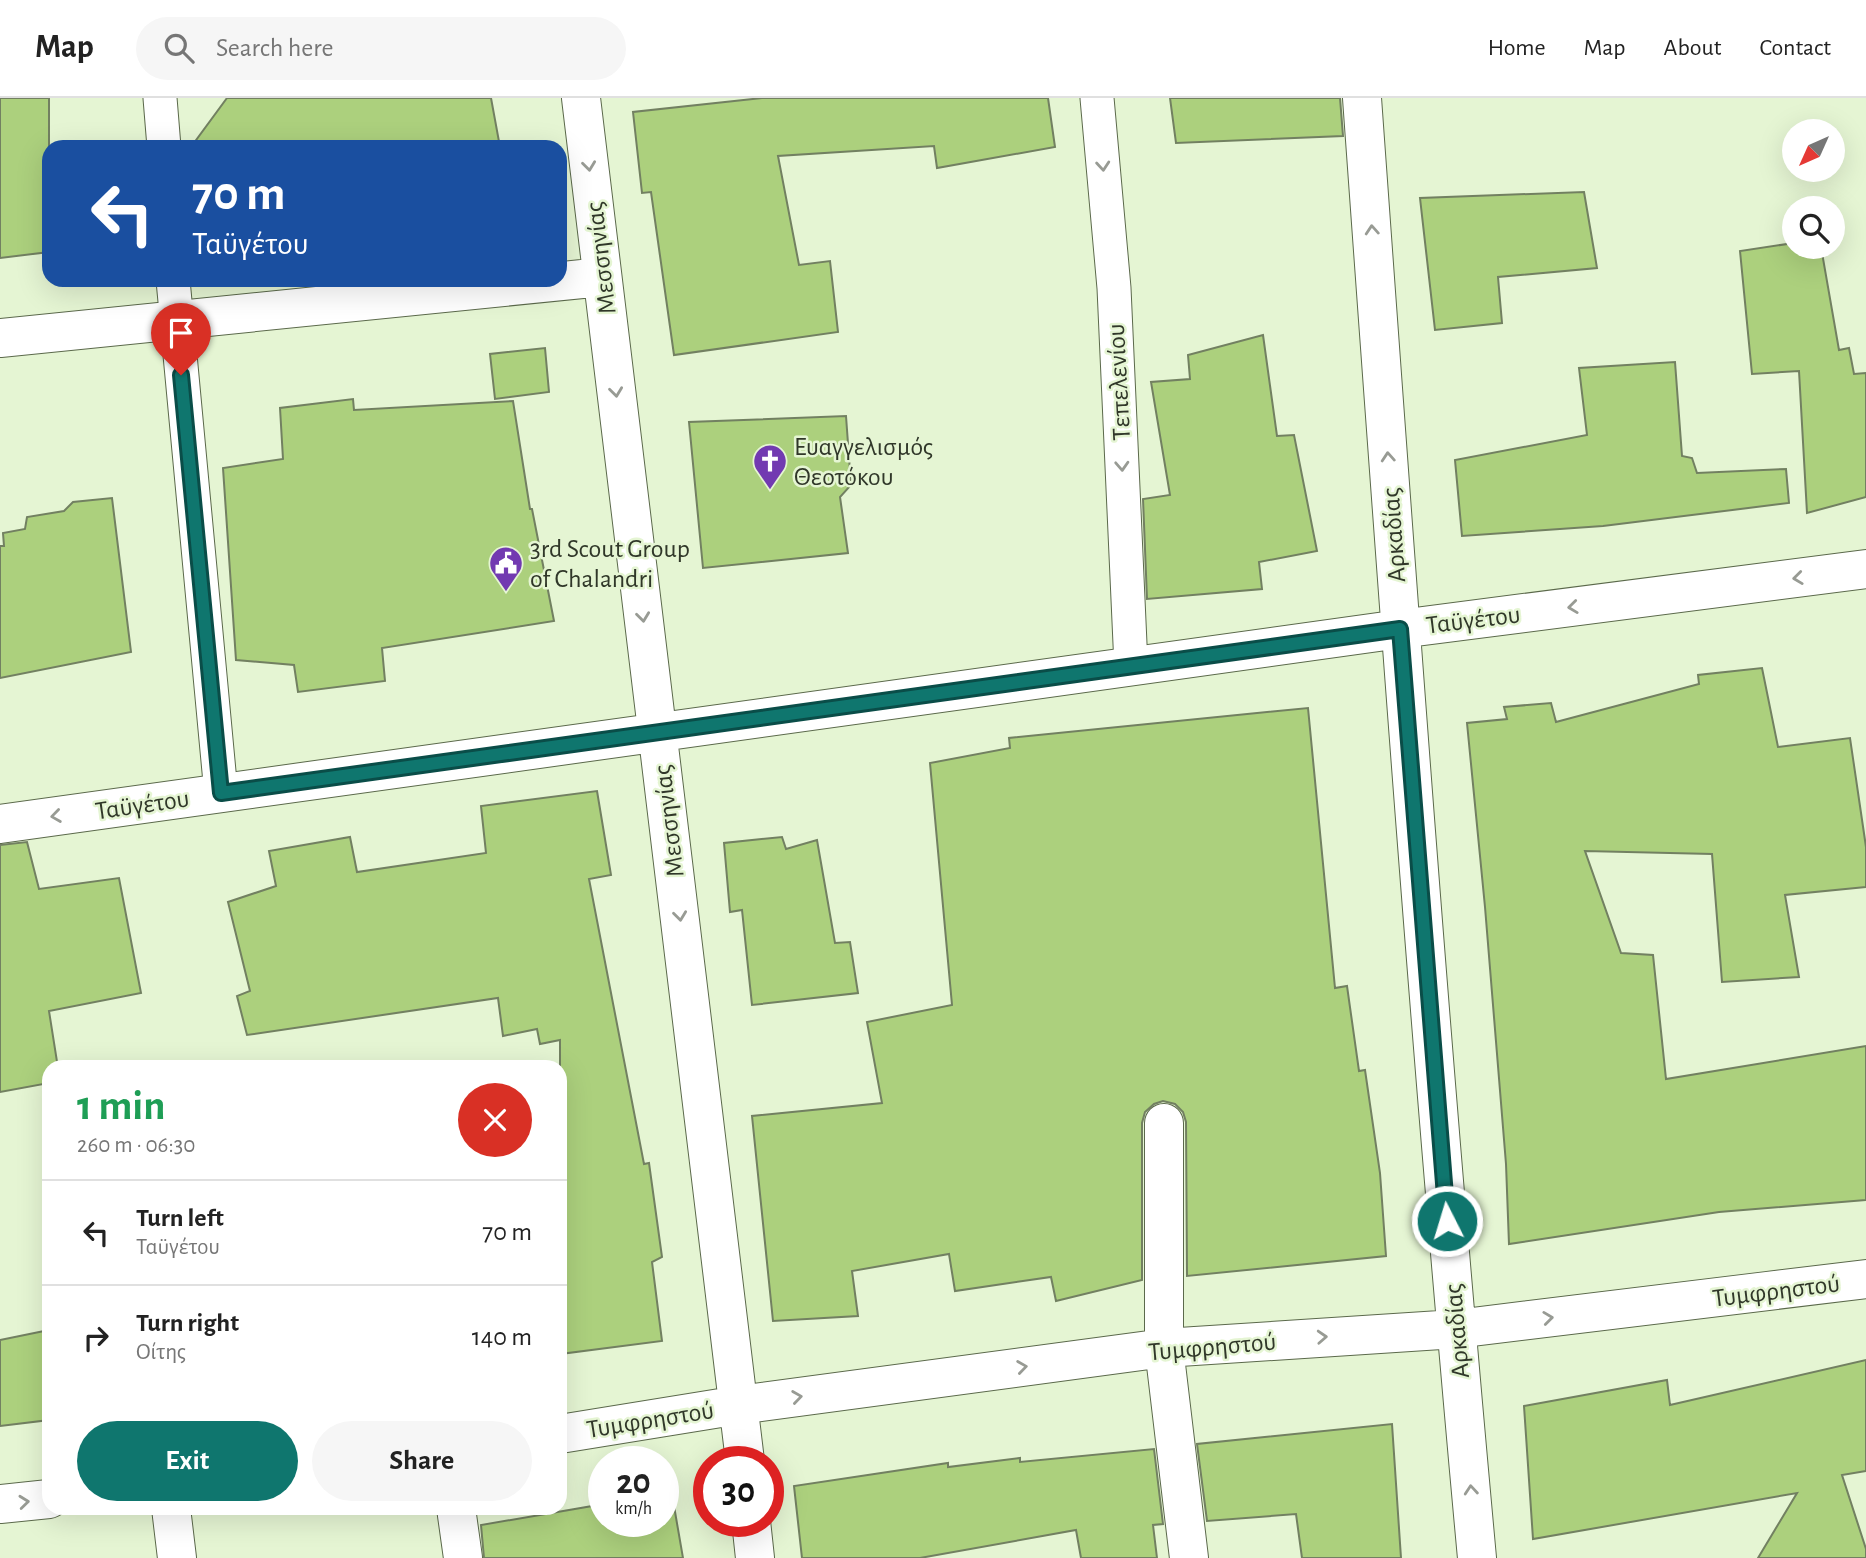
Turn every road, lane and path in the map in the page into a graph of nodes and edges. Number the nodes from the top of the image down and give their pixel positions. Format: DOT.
graph roads {
  1 [pos="160,98"];
  2 [pos="581,98"];
  3 [pos="1097,98"];
  4 [pos="1362,98"];
  5 [pos="163,140"];
  6 [pos="602,277"];
  7 [pos="567,280"];
  8 [pos="174,287"];
  9 [pos="501,287"];
  10 [pos="176,319"];
  11 [pos="0,338"];
  12 [pos="1866,569"];
  13 [pos="1400,629"];
  14 [pos="1131,666"];
  15 [pos="657,732"];
  16 [pos="221,793"];
  17 [pos="0,824"];
  18 [pos="1164,1123"];
  19 [pos="1866,1279"];
  20 [pos="1456,1329"];
  21 [pos="1164,1348"];
  22 [pos="739,1405"];
  23 [pos="567,1433"];
  24 [pos="743,1446"];
  25 [pos="42,1500"];
  26 [pos="0,1504"];
  27 [pos="172,1515"];
  28 [pos="457,1515"];
  29 [pos="753,1537"];
  30 [pos="177,1558"];
  31 [pos="463,1558"];
  32 [pos="755,1558"];
  33 [pos="1189,1558"];
  34 [pos="1477,1558"];
  1 -- 5 [label="lane"];
  2 -- 6 [label="street, Μεσσηνίας, one-way"];
  3 -- 14 [label="lane, Τεπελενίου, one-way"];
  13 -- 4 [label="street, Αρκαδίας, one-way"];
  6 -- 7 [label="street"];
  6 -- 15 [label="street, Μεσσηνίας, one-way"];
  8 -- 10 [label="lane"];
  9 -- 10 [label="street"];
  10 -- 11 [label="street"];
  10 -- 16 [label="lane"];
  12 -- 13 [label="street, Ταϋγέτου, one-way"];
  13 -- 14 [label="street, Ταϋγέτου"];
  13 -- 20 [label="street, Αρκαδίας"];
  14 -- 15 [label="street, Ταϋγέτου"];
  15 -- 16 [label="street, Ταϋγέτου"];
  15 -- 22 [label="street, Μεσσηνίας, one-way"];
  16 -- 17 [label="street, Ταϋγέτου, one-way"];
  18 -- 21 [label="street"];
  20 -- 19 [label="street, Τυμφρηστού, one-way"];
  21 -- 20 [label="street, Τυμφρηστού, one-way"];
  34 -- 20 [label="street, Αρκαδίας, one-way"];
  22 -- 21 [label="street, Τυμφρηστού, one-way"];
  21 -- 33 [label="street"];
  22 -- 23 [label="street, Τυμφρηστού"];
  22 -- 24 [label="street, Μεσσηνίας"];
  26 -- 25 [label="street, one-way"];
  27 -- 30 [label="street"];
  28 -- 31 [label="street"];
  29 -- 32 [label="street"];
}
